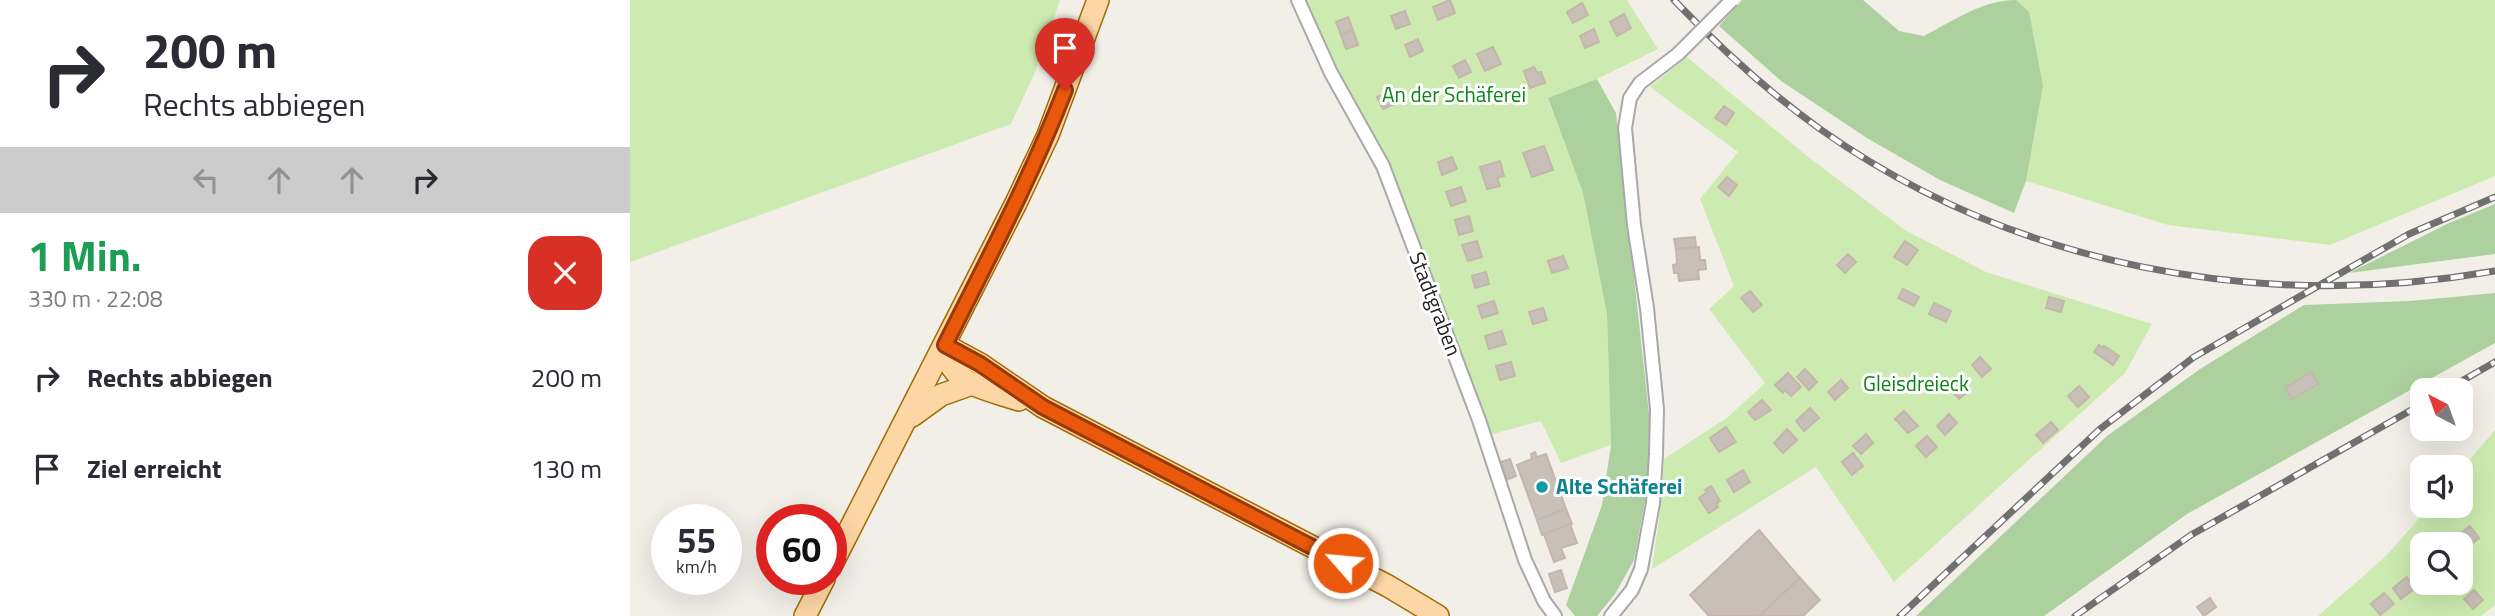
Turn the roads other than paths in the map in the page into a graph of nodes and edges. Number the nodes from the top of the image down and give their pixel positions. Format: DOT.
graph roads {
  1 [pos="1098,0"];
  2 [pos="1298,0"];
  3 [pos="1732,0"];
  4 [pos="945,345"];
  5 [pos="972,384"];
  6 [pos="1043,407"];
  7 [pos="908,419"];
  8 [pos="847,535"];
  9 [pos="816,595"];
  10 [pos="805,616"];
  11 [pos="1438,616"];
  12 [pos="1555,616"];
  13 [pos="1611,616"];
  1 -- 4 [label="main road"];
  2 -- 12 [label="street, Stadtgraben"];
  3 -- 13 [label="street, bridge"];
  4 -- 5 [label="main road"];
  4 -- 6 [label="main road"];
  4 -- 7 [label="main road"];
  5 -- 6 [label="main road"];
  5 -- 7 [label="main road"];
  6 -- 11 [label="main road"];
  7 -- 8 [label="main road"];
  9 -- 10 [label="main road"];
}
